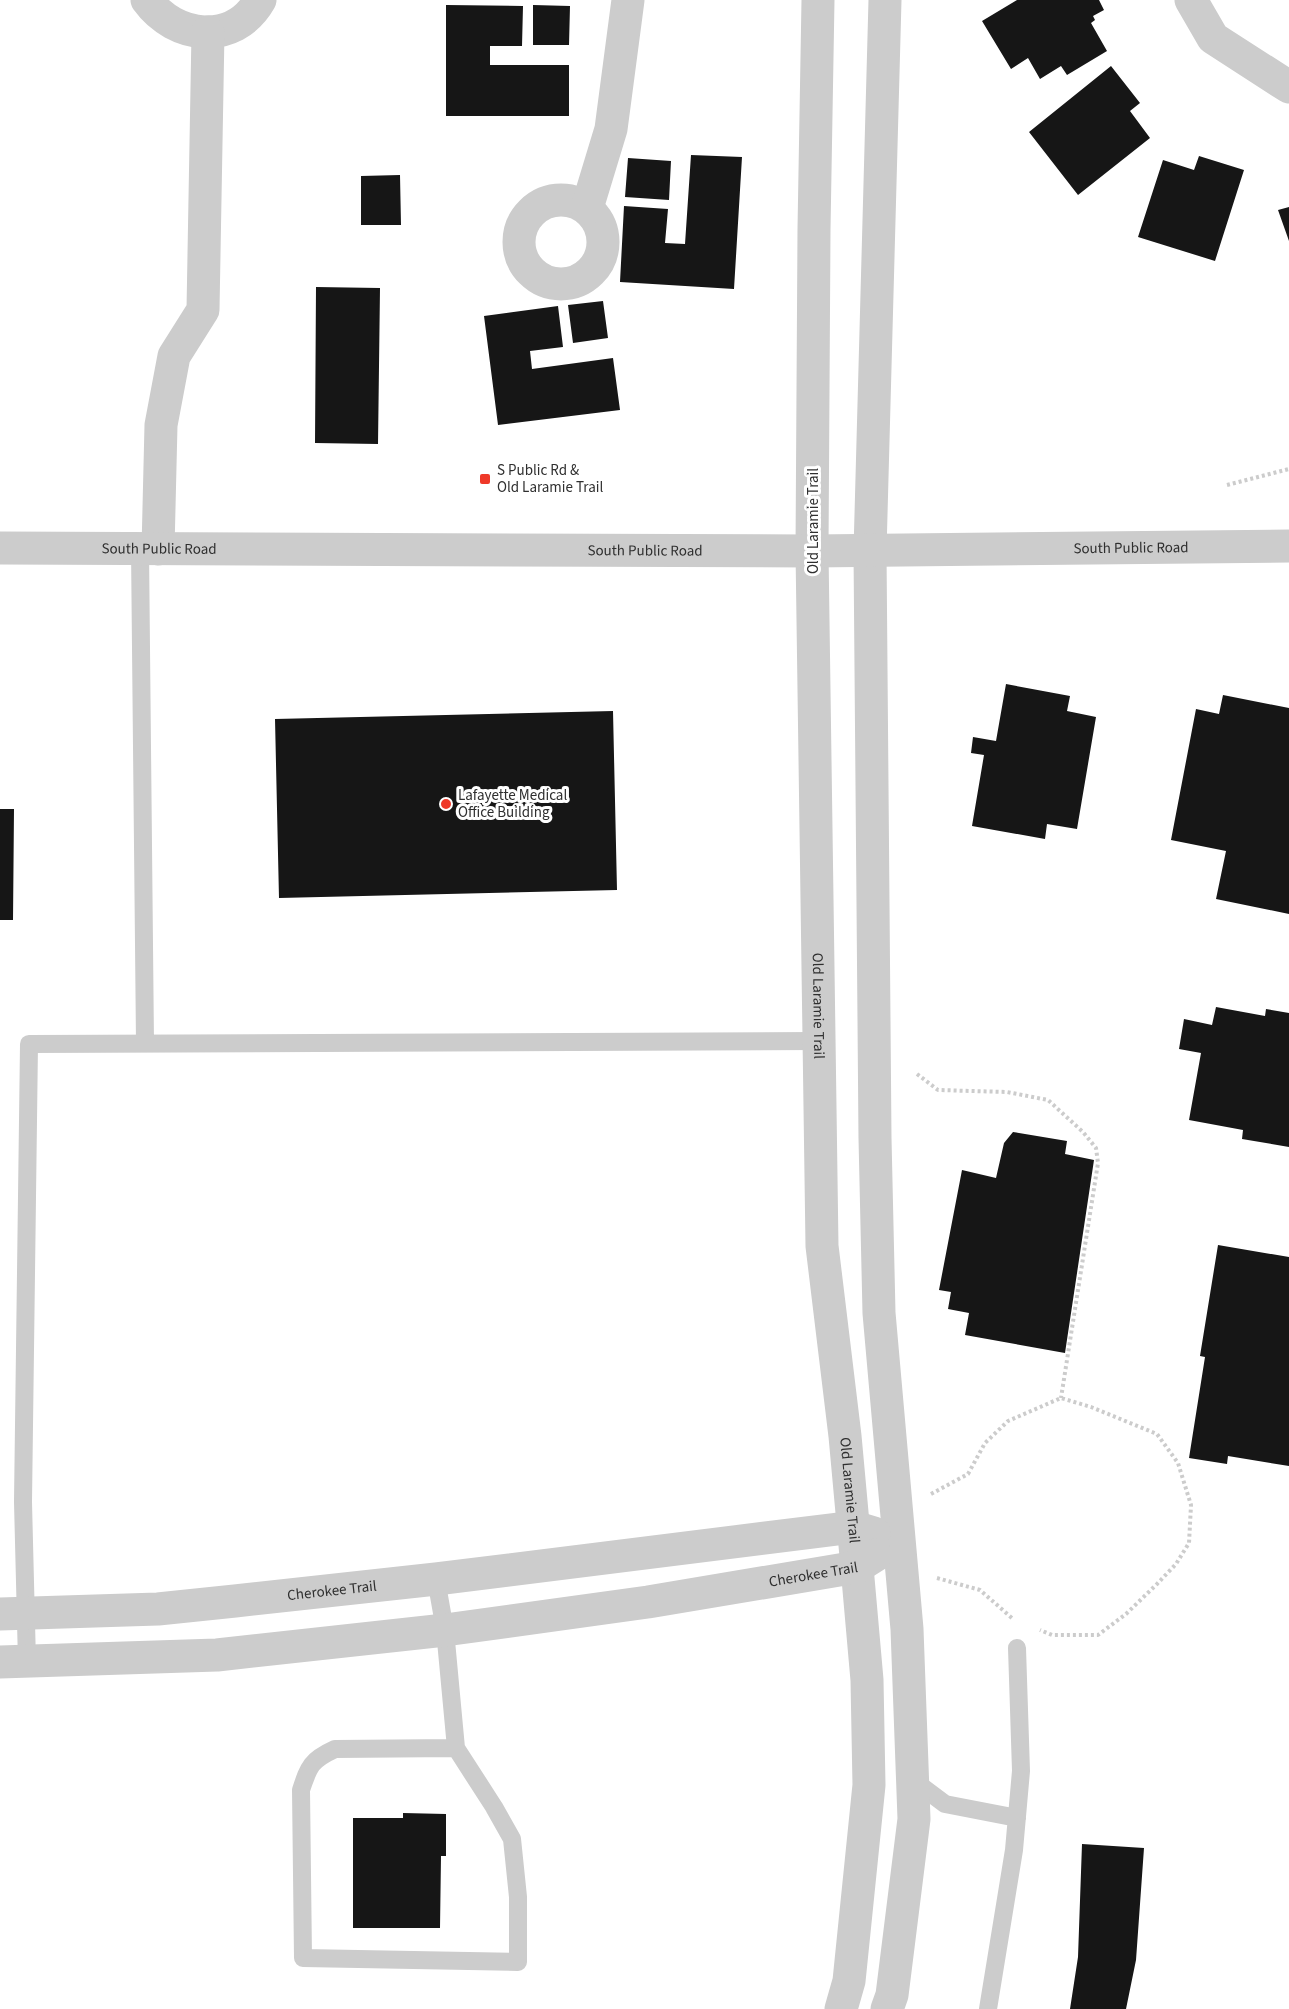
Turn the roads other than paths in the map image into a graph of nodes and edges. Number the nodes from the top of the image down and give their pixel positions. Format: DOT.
graph roads {
  1 [pos="147,0"];
  2 [pos="260,0"];
  3 [pos="628,0"];
  4 [pos="818,0"];
  5 [pos="885,0"];
  6 [pos="1191,0"];
  7 [pos="208,32"];
  8 [pos="1289,87"];
  9 [pos="587,208"];
  10 [pos="1289,546"];
  11 [pos="0,548"];
  12 [pos="149,549"];
  13 [pos="812,551"];
  14 [pos="870,551"];
  15 [pos="820,1041"];
  16 [pos="145,1043"];
  17 [pos="854,1527"];
  18 [pos="898,1540"];
  19 [pos="857,1567"];
  20 [pos="436,1579"];
  21 [pos="13,1614"];
  22 [pos="445,1630"];
  23 [pos="1017,1648"];
  24 [pos="13,1662"];
  25 [pos="456,1748"];
  26 [pos="913,1780"];
  27 [pos="1017,1818"];
  28 [pos="841,2009"];
  29 [pos="887,2009"];
  30 [pos="988,2009"];
  1 -- 7 [label="street"];
  2 -- 7 [label="street"];
  3 -- 9 [label="street"];
  4 -- 13 [label="street, Old Laramie Trail"];
  5 -- 14 [label="street"];
  6 -- 8 [label="street"];
  7 -- 12 [label="street"];
  10 -- 14 [label="street, South Public Road"];
  11 -- 12 [label="street, South Public Road"];
  12 -- 13 [label="street, South Public Road"];
  12 -- 16 [label="lane"];
  13 -- 14 [label="street, South Public Road"];
  13 -- 15 [label="street, Old Laramie Trail"];
  14 -- 18 [label="street"];
  15 -- 16 [label="lane"];
  15 -- 17 [label="street, Old Laramie Trail"];
  16 -- 21 [label="lane"];
  17 -- 18 [label="street, Cherokee Trail"];
  17 -- 19 [label="street, Old Laramie Trail"];
  17 -- 20 [label="street, Cherokee Trail"];
  18 -- 19 [label="street, Cherokee Trail"];
  18 -- 26 [label="street"];
  19 -- 22 [label="street, Cherokee Trail"];
  19 -- 28 [label="street, Old Laramie Trail"];
  20 -- 21 [label="street, Cherokee Trail"];
  20 -- 22 [label="lane"];
  21 -- 24 [label="lane"];
  22 -- 24 [label="street, Cherokee Trail"];
  22 -- 25 [label="lane"];
  23 -- 27 [label="lane"];
  25 -- 25 [label="lane"];
  26 -- 27 [label="lane"];
  26 -- 29 [label="street"];
  27 -- 30 [label="lane"];
}
